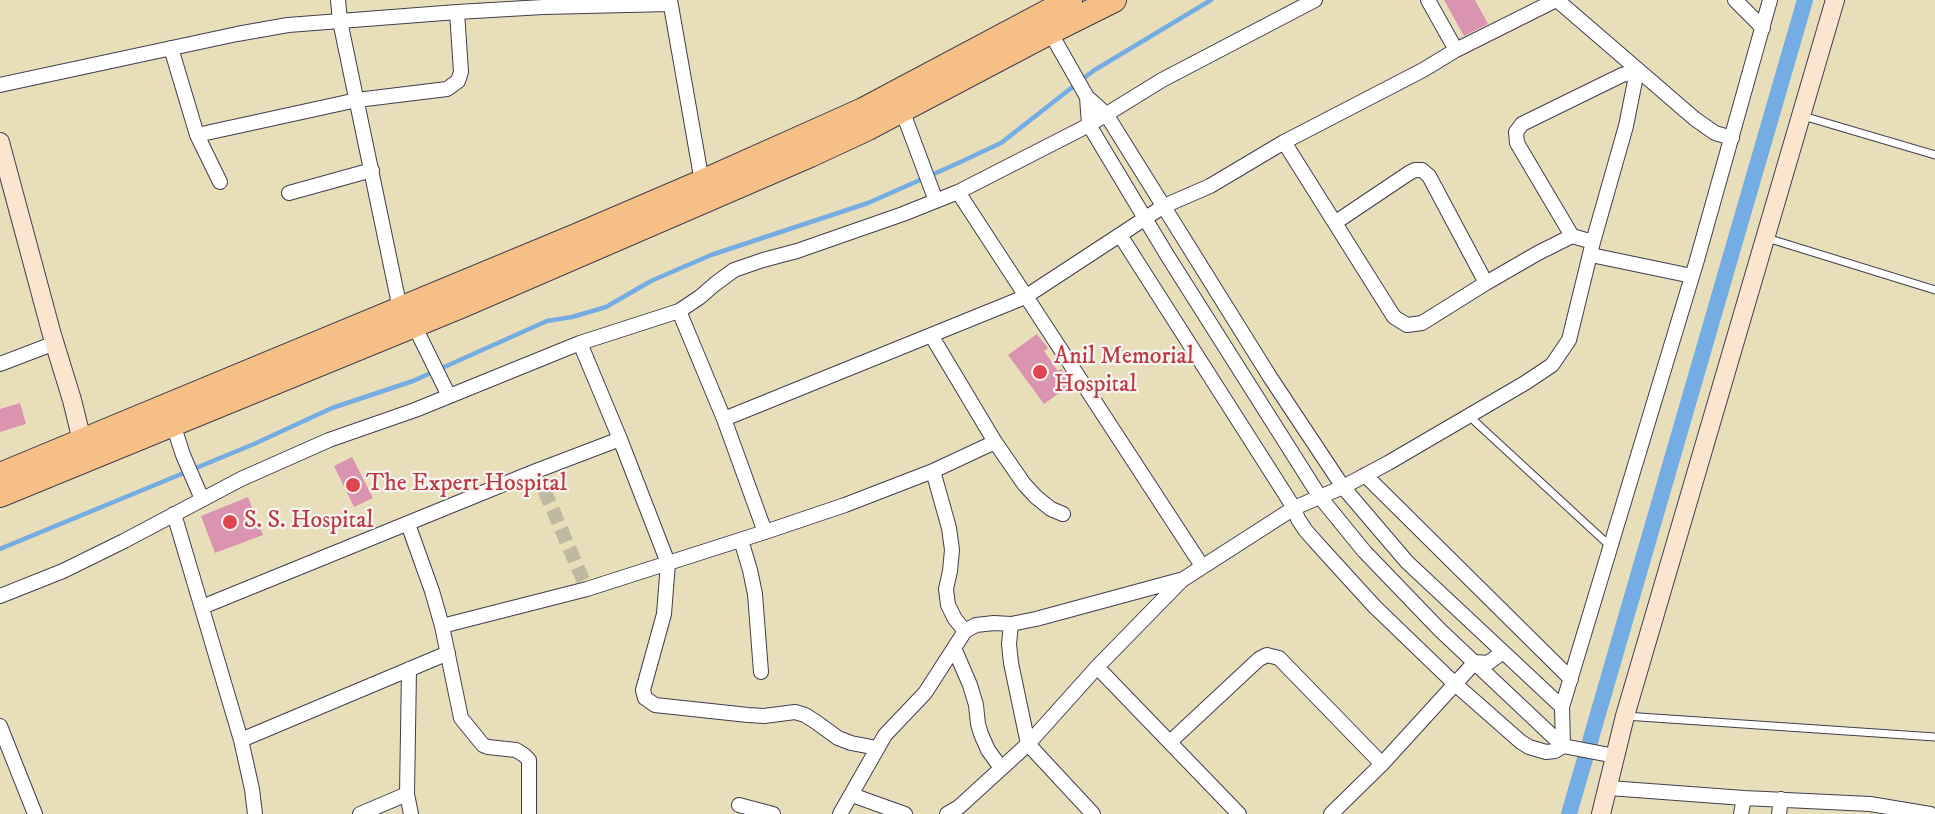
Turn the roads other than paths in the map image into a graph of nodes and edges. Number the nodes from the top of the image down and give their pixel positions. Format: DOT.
graph roads {
  1 [pos="338,0"];
  2 [pos="1070,0"];
  3 [pos="1114,0"];
  4 [pos="1315,0"];
  5 [pos="1428,0"];
  6 [pos="1556,0"];
  7 [pos="1735,0"];
  8 [pos="1770,0"];
  9 [pos="1835,0"];
  10 [pos="670,2"];
  11 [pos="457,12"];
  12 [pos="340,21"];
  13 [pos="1763,28"];
  14 [pos="1050,32"];
  15 [pos="171,48"];
  16 [pos="1456,50"];
  17 [pos="1637,71"];
  18 [pos="0,85"];
  19 [pos="1087,97"];
  20 [pos="357,100"];
  21 [pos="902,110"];
  22 [pos="1106,114"];
  23 [pos="1800,116"];
  24 [pos="1089,125"];
  25 [pos="197,135"];
  26 [pos="1732,138"];
  27 [pos="0,142"];
  28 [pos="1284,142"];
  29 [pos="1935,155"];
  30 [pos="372,170"];
  31 [pos="220,182"];
  32 [pos="702,182"];
  33 [pos="958,192"];
  34 [pos="289,193"];
  35 [pos="936,201"];
  36 [pos="1164,206"];
  37 [pos="1145,218"];
  38 [pos="1336,222"];
  39 [pos="1120,235"];
  40 [pos="1572,236"];
  41 [pos="1764,238"];
  42 [pos="1592,248"];
  43 [pos="1692,276"];
  44 [pos="1486,282"];
  45 [pos="1935,290"];
  46 [pos="1025,297"];
  47 [pos="679,311"];
  48 [pos="407,316"];
  49 [pos="932,335"];
  50 [pos="580,343"];
  51 [pos="55,344"];
  52 [pos="0,364"];
  53 [pos="449,396"];
  54 [pos="1469,416"];
  55 [pos="724,419"];
  56 [pos="173,424"];
  57 [pos="620,439"];
  58 [pos="995,442"];
  59 [pos="85,451"];
  60 [pos="933,471"];
  61 [pos="0,475"];
  62 [pos="1365,475"];
  63 [pos="1343,487"];
  64 [pos="0,495"];
  65 [pos="1320,497"];
  66 [pos="202,499"];
  67 [pos="1294,508"];
  68 [pos="174,514"];
  69 [pos="1063,514"];
  70 [pos="408,524"];
  71 [pos="765,532"];
  72 [pos="741,540"];
  73 [pos="1611,547"];
  74 [pos="668,563"];
  75 [pos="1202,566"];
  76 [pos="1182,580"];
  77 [pos="0,596"];
  78 [pos="202,607"];
  79 [pos="1011,624"];
  80 [pos="442,626"];
  81 [pos="965,631"];
  82 [pos="954,648"];
  83 [pos="1503,652"];
  84 [pos="448,653"];
  85 [pos="1475,662"];
  86 [pos="1097,667"];
  87 [pos="409,669"];
  88 [pos="761,672"];
  89 [pos="1570,679"];
  90 [pos="1455,684"];
  91 [pos="1562,706"];
  92 [pos="1626,716"];
  93 [pos="0,726"];
  94 [pos="1935,736"];
  95 [pos="241,740"];
  96 [pos="1170,742"];
  97 [pos="1028,744"];
  98 [pos="1568,747"];
  99 [pos="877,748"];
  100 [pos="1610,755"];
  101 [pos="1382,764"];
  102 [pos="1001,768"];
  103 [pos="1609,788"];
  104 [pos="407,794"];
  105 [pos="852,795"];
  106 [pos="1744,798"];
  107 [pos="1781,799"];
  108 [pos="739,805"];
  109 [pos="35,814"];
  110 [pos="255,814"];
  111 [pos="360,814"];
  112 [pos="411,814"];
  113 [pos="529,814"];
  114 [pos="773,814"];
  115 [pos="840,814"];
  116 [pos="905,814"];
  117 [pos="947,814"];
  118 [pos="1093,814"];
  119 [pos="1239,814"];
  120 [pos="1331,814"];
  121 [pos="1601,814"];
  122 [pos="1741,814"];
  123 [pos="1779,814"];
  124 [pos="1924,814"];
  125 [pos="1930,814"];
  1 -- 12 [label="street"];
  2 -- 32 [label="highway"];
  3 -- 14 [label="highway"];
  4 -- 22 [label="street"];
  5 -- 16 [label="street"];
  6 -- 16 [label="street"];
  6 -- 17 [label="street"];
  7 -- 13 [label="street"];
  8 -- 13 [label="street"];
  9 -- 23 [label="street"];
  10 -- 11 [label="street"];
  10 -- 32 [label="street"];
  11 -- 12 [label="street"];
  11 -- 20 [label="street"];
  12 -- 15 [label="street"];
  12 -- 20 [label="street"];
  13 -- 26 [label="street"];
  14 -- 19 [label="street"];
  14 -- 21 [label="highway"];
  15 -- 18 [label="street"];
  15 -- 25 [label="street"];
  16 -- 28 [label="street"];
  17 -- 26 [label="street"];
  17 -- 40 [label="street"];
  17 -- 42 [label="street"];
  19 -- 22 [label="street"];
  19 -- 24 [label="street"];
  20 -- 25 [label="street"];
  20 -- 30 [label="street"];
  21 -- 35 [label="street"];
  21 -- 48 [label="highway"];
  22 -- 24 [label="street"];
  22 -- 36 [label="street"];
  23 -- 29 [label="lane"];
  23 -- 41 [label="street"];
  24 -- 33 [label="street"];
  24 -- 37 [label="street"];
  25 -- 31 [label="street"];
  26 -- 43 [label="street"];
  27 -- 51 [label="street"];
  28 -- 36 [label="street"];
  28 -- 38 [label="street"];
  30 -- 34 [label="street"];
  30 -- 48 [label="street"];
  32 -- 48 [label="highway"];
  33 -- 35 [label="street"];
  33 -- 46 [label="street"];
  35 -- 47 [label="street"];
  36 -- 37 [label="street"];
  36 -- 63 [label="street"];
  37 -- 39 [label="street"];
  37 -- 65 [label="street"];
  38 -- 44 [label="street"];
  38 -- 44 [label="street"];
  39 -- 46 [label="street"];
  39 -- 67 [label="street"];
  40 -- 42 [label="street"];
  40 -- 44 [label="street"];
  41 -- 45 [label="lane"];
  41 -- 92 [label="street"];
  42 -- 43 [label="street"];
  42 -- 54 [label="street"];
  43 -- 73 [label="street"];
  46 -- 49 [label="street"];
  46 -- 75 [label="street"];
  47 -- 50 [label="street"];
  47 -- 55 [label="street"];
  48 -- 53 [label="street"];
  48 -- 56 [label="highway"];
  48 -- 59 [label="highway"];
  49 -- 55 [label="street"];
  49 -- 58 [label="street"];
  50 -- 53 [label="street"];
  50 -- 57 [label="street"];
  51 -- 52 [label="street"];
  51 -- 59 [label="street"];
  53 -- 66 [label="street"];
  54 -- 62 [label="street"];
  54 -- 73 [label="lane"];
  55 -- 71 [label="street"];
  56 -- 59 [label="highway"];
  56 -- 66 [label="street"];
  57 -- 70 [label="street"];
  57 -- 74 [label="street"];
  58 -- 60 [label="street"];
  58 -- 69 [label="street"];
  59 -- 61 [label="highway"];
  59 -- 64 [label="highway"];
  60 -- 71 [label="street"];
  60 -- 81 [label="street"];
  62 -- 63 [label="street"];
  62 -- 89 [label="street"];
  63 -- 65 [label="street"];
  63 -- 83 [label="street"];
  65 -- 67 [label="street"];
  65 -- 85 [label="street"];
  66 -- 68 [label="street"];
  67 -- 75 [label="street"];
  67 -- 90 [label="street"];
  68 -- 77 [label="street"];
  68 -- 78 [label="street"];
  70 -- 78 [label="street"];
  70 -- 80 [label="street"];
  71 -- 72 [label="street"];
  72 -- 74 [label="street"];
  72 -- 88 [label="street"];
  73 -- 89 [label="street"];
  74 -- 80 [label="street"];
  74 -- 99 [label="street"];
  75 -- 76 [label="street"];
  76 -- 79 [label="street"];
  76 -- 86 [label="street"];
  78 -- 95 [label="street"];
  79 -- 81 [label="street"];
  79 -- 97 [label="street"];
  80 -- 84 [label="street"];
  81 -- 82 [label="street"];
  82 -- 99 [label="street"];
  82 -- 102 [label="street"];
  83 -- 85 [label="street"];
  83 -- 91 [label="street"];
  84 -- 87 [label="street"];
  84 -- 113 [label="street"];
  85 -- 90 [label="street"];
  85 -- 98 [label="street"];
  86 -- 96 [label="street"];
  86 -- 97 [label="street"];
  87 -- 95 [label="street"];
  87 -- 104 [label="street"];
  89 -- 91 [label="street"];
  90 -- 98 [label="street"];
  90 -- 101 [label="street"];
  91 -- 98 [label="street"];
  92 -- 94 [label="lane"];
  92 -- 100 [label="street"];
  93 -- 109 [label="street"];
  95 -- 110 [label="street"];
  96 -- 101 [label="street"];
  96 -- 119 [label="street"];
  97 -- 102 [label="street"];
  97 -- 118 [label="street"];
  98 -- 100 [label="street"];
  99 -- 105 [label="street"];
  100 -- 103 [label="street"];
  101 -- 120 [label="street"];
  102 -- 117 [label="street"];
  103 -- 106 [label="street"];
  103 -- 121 [label="street"];
  104 -- 111 [label="street"];
  104 -- 112 [label="street"];
  105 -- 115 [label="street"];
  105 -- 116 [label="street"];
  106 -- 107 [label="street"];
  106 -- 122 [label="street"];
  107 -- 123 [label="street"];
  107 -- 124 [label="street"];
  108 -- 114 [label="street"];
  124 -- 125 [label="street"];
}
